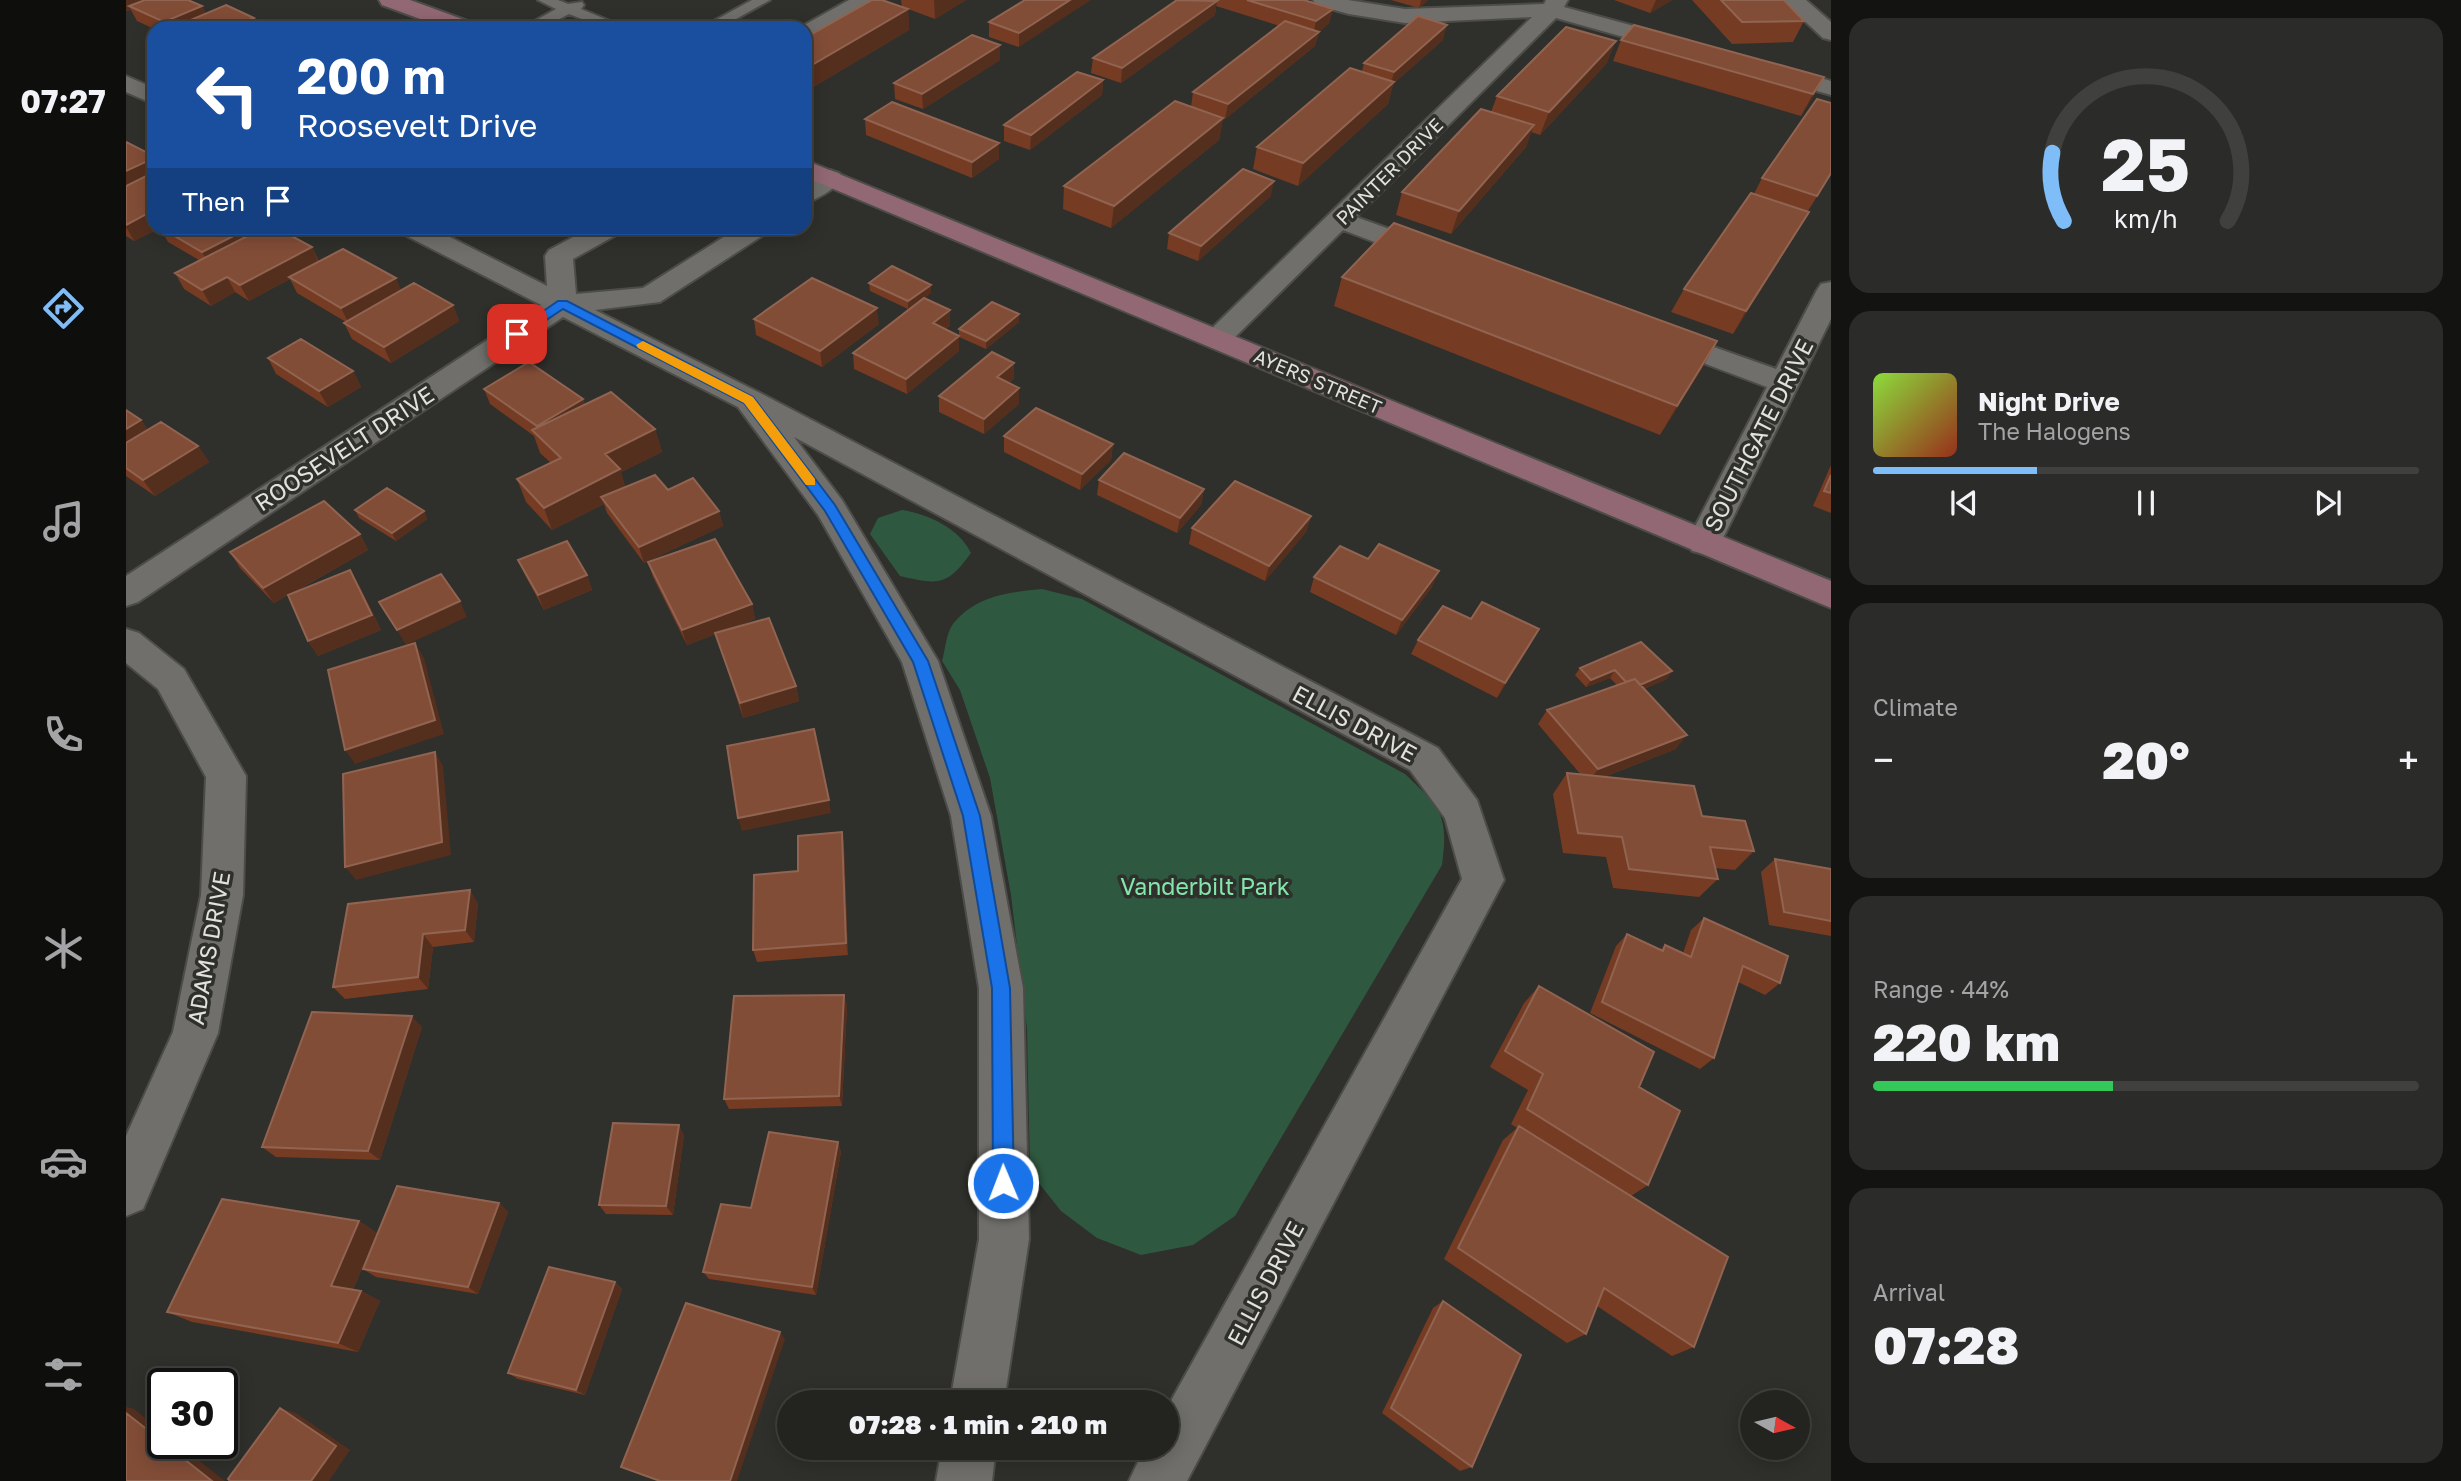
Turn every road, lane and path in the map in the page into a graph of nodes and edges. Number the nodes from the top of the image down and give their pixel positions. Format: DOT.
graph roads {
  1 [pos="545,0"];
  2 [pos="588,0"];
  3 [pos="763,0"];
  4 [pos="865,0"];
  5 [pos="1324,0"];
  6 [pos="1793,0"];
  7 [pos="399,1"];
  8 [pos="1554,5"];
  9 [pos="569,9"];
  10 [pos="448,21"];
  11 [pos="544,21"];
  12 [pos="601,21"];
  13 [pos="722,21"];
  14 [pos="812,30"];
  15 [pos="1831,33"];
  16 [pos="1698,51"];
  17 [pos="1751,65"];
  18 [pos="126,83"];
  19 [pos="1831,88"];
  20 [pos="147,94"];
  21 [pos="818,173"];
  22 [pos="1339,220"];
  23 [pos="426,235"];
  24 [pos="596,235"];
  25 [pos="744,235"];
  26 [pos="1463,265"];
  27 [pos="1831,290"];
  28 [pos="563,304"];
  29 [pos="1631,327"];
  30 [pos="1217,339"];
  31 [pos="1784,383"];
  32 [pos="748,400"];
  33 [pos="1704,542"];
  34 [pos="126,593"];
  35 [pos="1831,595"];
  36 [pos="126,643"];
  37 [pos="126,1192"];
  38 [pos="979,1390"];
  39 [pos="967,1460"];
  40 [pos="964,1481"];
  41 [pos="1157,1481"];
  1 -- 9 [label="lane"];
  2 -- 9 [label="lane"];
  3 -- 13 [label="lane"];
  4 -- 14 [label="street"];
  5 -- 8 [label="street"];
  6 -- 15 [label="street"];
  7 -- 10 [label="main road"];
  8 -- 16 [label="street"];
  8 -- 22 [label="street, PAINTER DRIVE"];
  9 -- 11 [label="lane"];
  9 -- 12 [label="lane"];
  17 -- 19 [label="street"];
  18 -- 20 [label="street"];
  21 -- 30 [label="main road, AYERS STREET"];
  22 -- 26 [label="street"];
  22 -- 30 [label="street, PAINTER DRIVE"];
  23 -- 28 [label="street, ELLIS DRIVE"];
  24 -- 28 [label="street"];
  25 -- 28 [label="street, ROOSEVELT DRIVE"];
  27 -- 31 [label="street, SOUTHGATE DRIVE"];
  28 -- 32 [label="street, ELLIS DRIVE"];
  28 -- 34 [label="street, ROOSEVELT DRIVE"];
  29 -- 31 [label="street"];
  30 -- 33 [label="main road, AYERS STREET"];
  31 -- 33 [label="street, SOUTHGATE DRIVE"];
  32 -- 38 [label="street"];
  32 -- 41 [label="street, ELLIS DRIVE"];
  33 -- 35 [label="main road, AYERS STREET"];
  36 -- 37 [label="street, ADAMS DRIVE"];
  39 -- 40 [label="street"];
}
